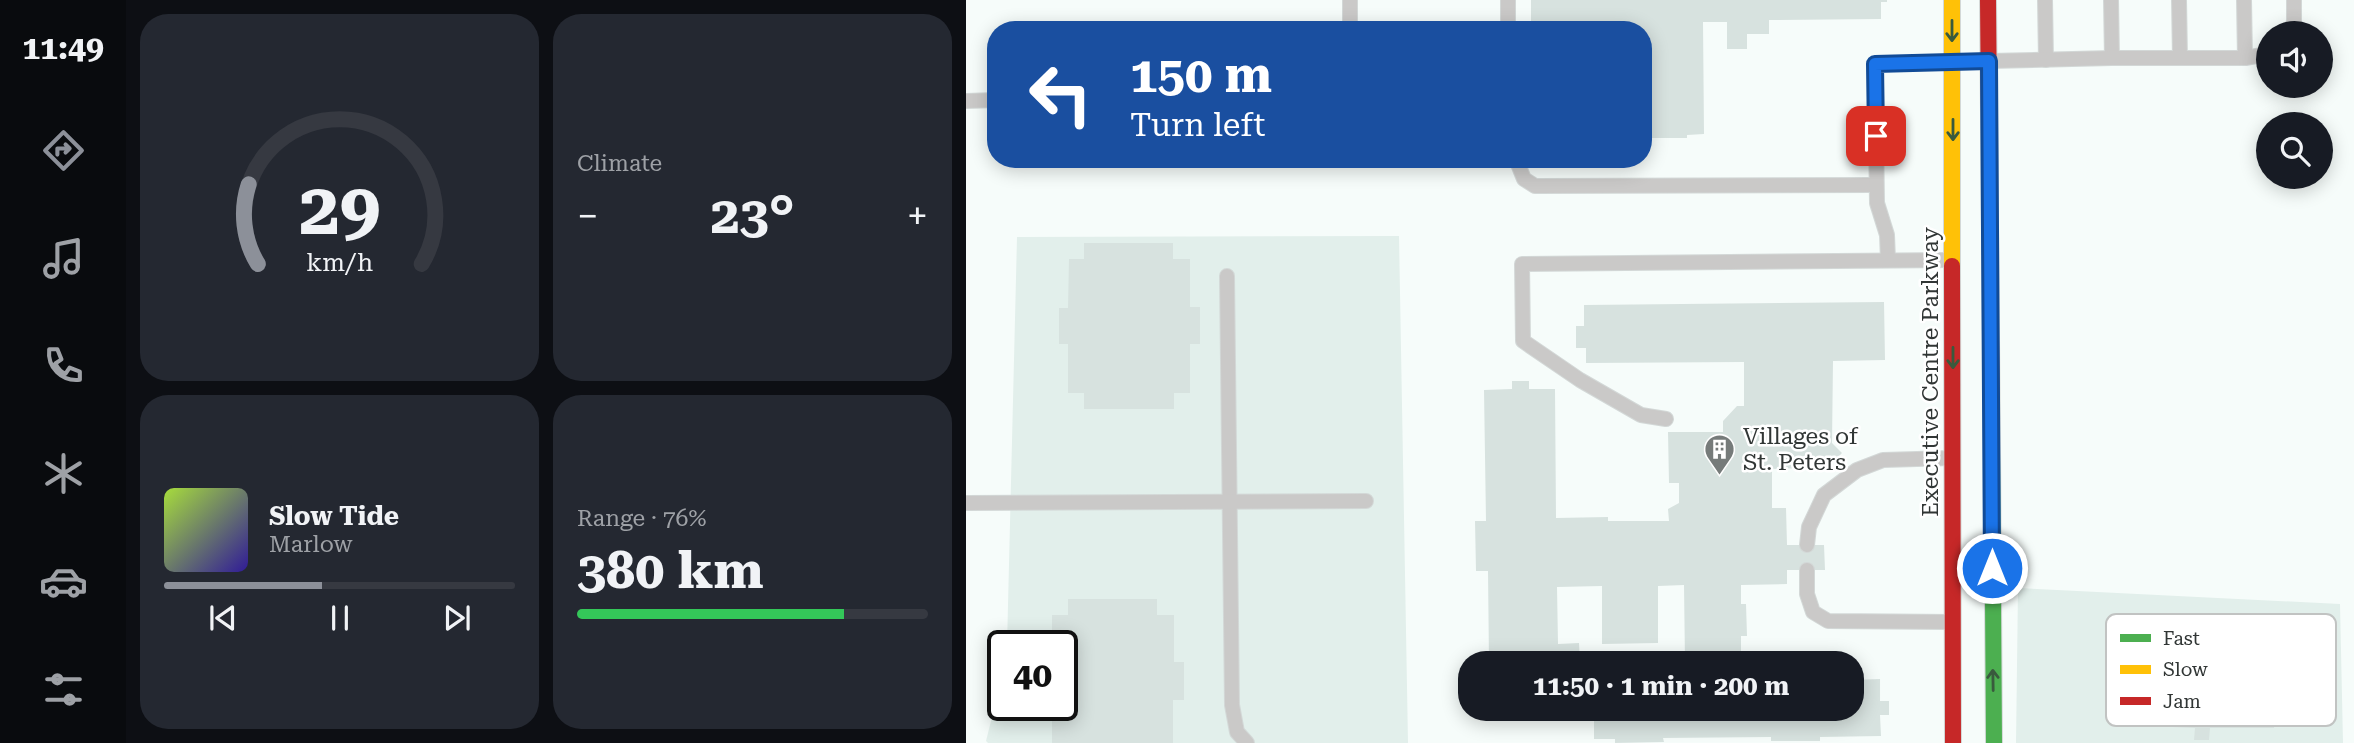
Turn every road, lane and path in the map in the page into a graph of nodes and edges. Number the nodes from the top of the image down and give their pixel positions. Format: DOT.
graph roads {
  1 [pos="1350,0"];
  2 [pos="1508,0"];
  3 [pos="1952,0"];
  4 [pos="1988,0"];
  5 [pos="2045,0"];
  6 [pos="2111,0"];
  7 [pos="2179,0"];
  8 [pos="2244,0"];
  9 [pos="2294,0"];
  10 [pos="1350,21"];
  11 [pos="1508,21"];
  12 [pos="2294,21"];
  13 [pos="2256,56"];
  14 [pos="2112,58"];
  15 [pos="2180,58"];
  16 [pos="2245,58"];
  17 [pos="2046,60"];
  18 [pos="1970,62"];
  19 [pos="987,100"];
  20 [pos="966,101"];
  21 [pos="1520,168"];
  22 [pos="1876,185"];
  23 [pos="1888,260"];
  24 [pos="1953,260"];
  25 [pos="1227,276"];
  26 [pos="1666,419"];
  27 [pos="1972,457"];
  28 [pos="1230,502"];
  29 [pos="1366,502"];
  30 [pos="966,503"];
  31 [pos="1807,545"];
  32 [pos="1807,570"];
  33 [pos="1953,622"];
  34 [pos="1247,743"];
  35 [pos="1953,743"];
  36 [pos="1994,743"];
  1 -- 10 [label="lane"];
  2 -- 11 [label="lane"];
  3 -- 18 [label="street, Executive Centre Parkway, one-way"];
  4 -- 18 [label="street, Executive Centre Parkway"];
  5 -- 17 [label="lane"];
  6 -- 14 [label="lane"];
  7 -- 15 [label="lane"];
  8 -- 16 [label="lane"];
  9 -- 12 [label="lane"];
  13 -- 16 [label="lane"];
  14 -- 15 [label="lane"];
  14 -- 17 [label="lane"];
  15 -- 16 [label="lane"];
  17 -- 18 [label="lane"];
  18 -- 22 [label="lane"];
  18 -- 24 [label="street, Executive Centre Parkway, one-way"];
  18 -- 27 [label="street, Executive Centre Parkway"];
  19 -- 20 [label="lane"];
  21 -- 22 [label="lane"];
  22 -- 23 [label="lane"];
  23 -- 24 [label="lane"];
  23 -- 26 [label="lane"];
  24 -- 27 [label="street, Executive Centre Parkway, one-way"];
  25 -- 28 [label="lane"];
  27 -- 31 [label="lane"];
  27 -- 33 [label="street, Executive Centre Parkway"];
  36 -- 27 [label="street, Executive Centre Parkway, one-way"];
  28 -- 29 [label="lane"];
  28 -- 30 [label="lane"];
  28 -- 34 [label="lane"];
  32 -- 33 [label="lane"];
  33 -- 35 [label="street, Executive Centre Parkway"];
}
